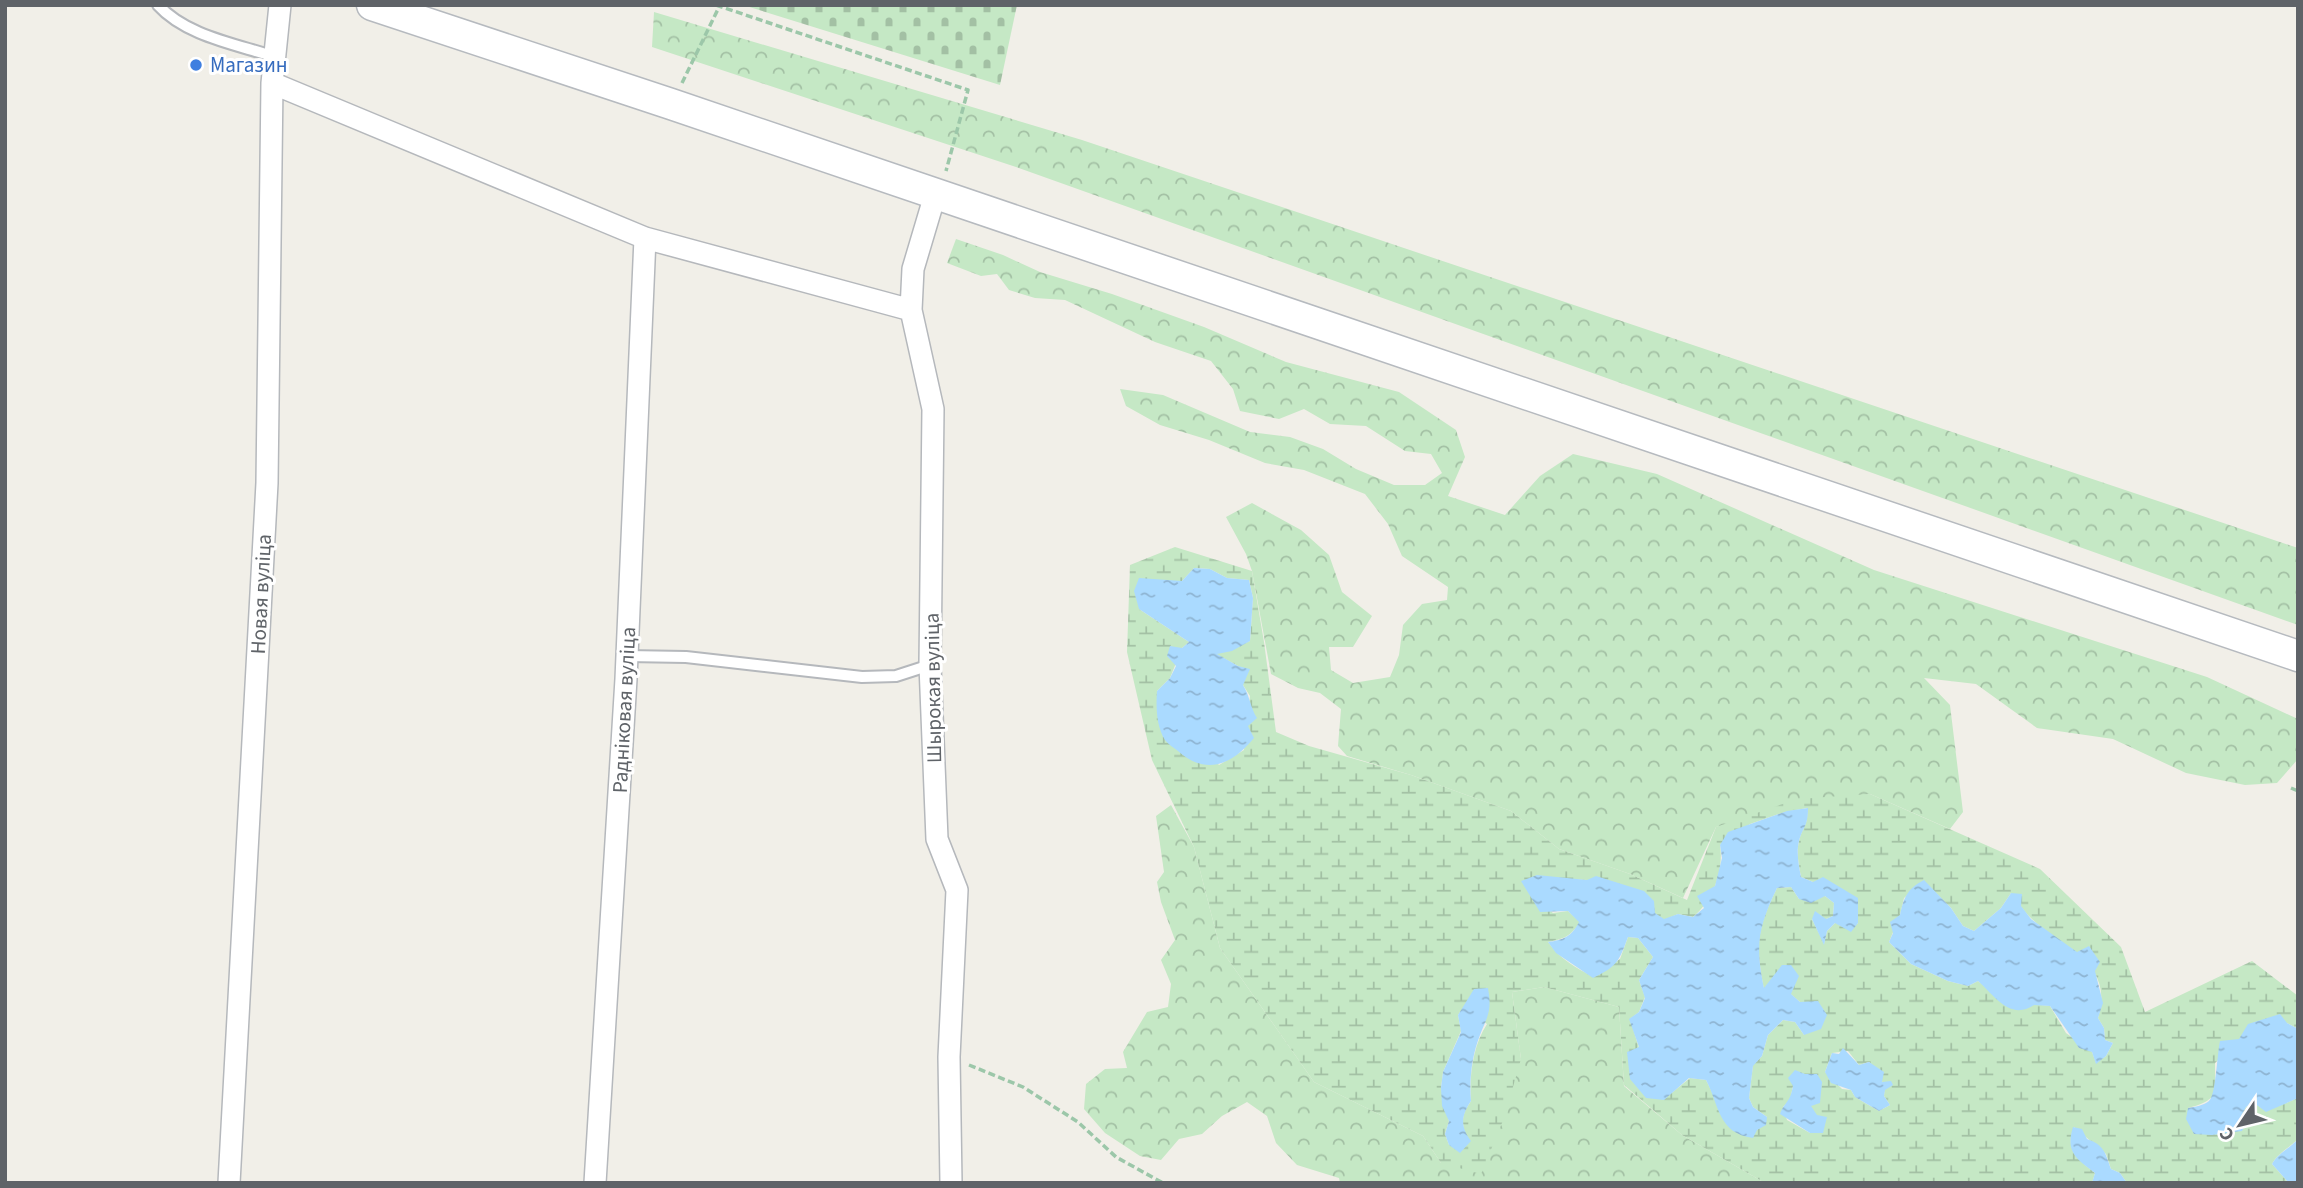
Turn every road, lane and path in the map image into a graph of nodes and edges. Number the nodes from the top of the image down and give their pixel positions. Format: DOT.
graph roads {
  1 [pos="158,5"];
  2 [pos="280,5"];
  3 [pos="372,5"];
  4 [pos="719,6"];
  5 [pos="275,57"];
  6 [pos="272,83"];
  7 [pos="671,104"];
  8 [pos="935,195"];
  9 [pos="645,238"];
  10 [pos="911,310"];
  11 [pos="627,656"];
  12 [pos="2298,656"];
  13 [pos="930,666"];
  14 [pos="2291,788"];
  15 [pos="2298,790"];
  16 [pos="949,1057"];
  17 [pos="229,1183"];
  18 [pos="595,1183"];
  19 [pos="951,1183"];
  20 [pos="1163,1183"];
  1 -- 5 [label="lane"];
  2 -- 5 [label="street, Новая вуліца"];
  3 -- 7 [label="main road"];
  4 -- 7 [label="path"];
  4 -- 8 [label="path"];
  5 -- 6 [label="street, Новая вуліца"];
  6 -- 9 [label="street"];
  6 -- 17 [label="street, Новая вуліца"];
  7 -- 8 [label="main road"];
  8 -- 10 [label="street, Шырокая вуліца"];
  8 -- 12 [label="main road"];
  9 -- 10 [label="street"];
  9 -- 11 [label="street, Радніковая вуліца"];
  10 -- 13 [label="street, Шырокая вуліца"];
  11 -- 13 [label="lane"];
  11 -- 18 [label="street, Радніковая вуліца"];
  13 -- 16 [label="street, Шырокая вуліца"];
  14 -- 15 [label="path"];
  16 -- 19 [label="street, Шырокая вуліца"];
  16 -- 20 [label="path"];
}
